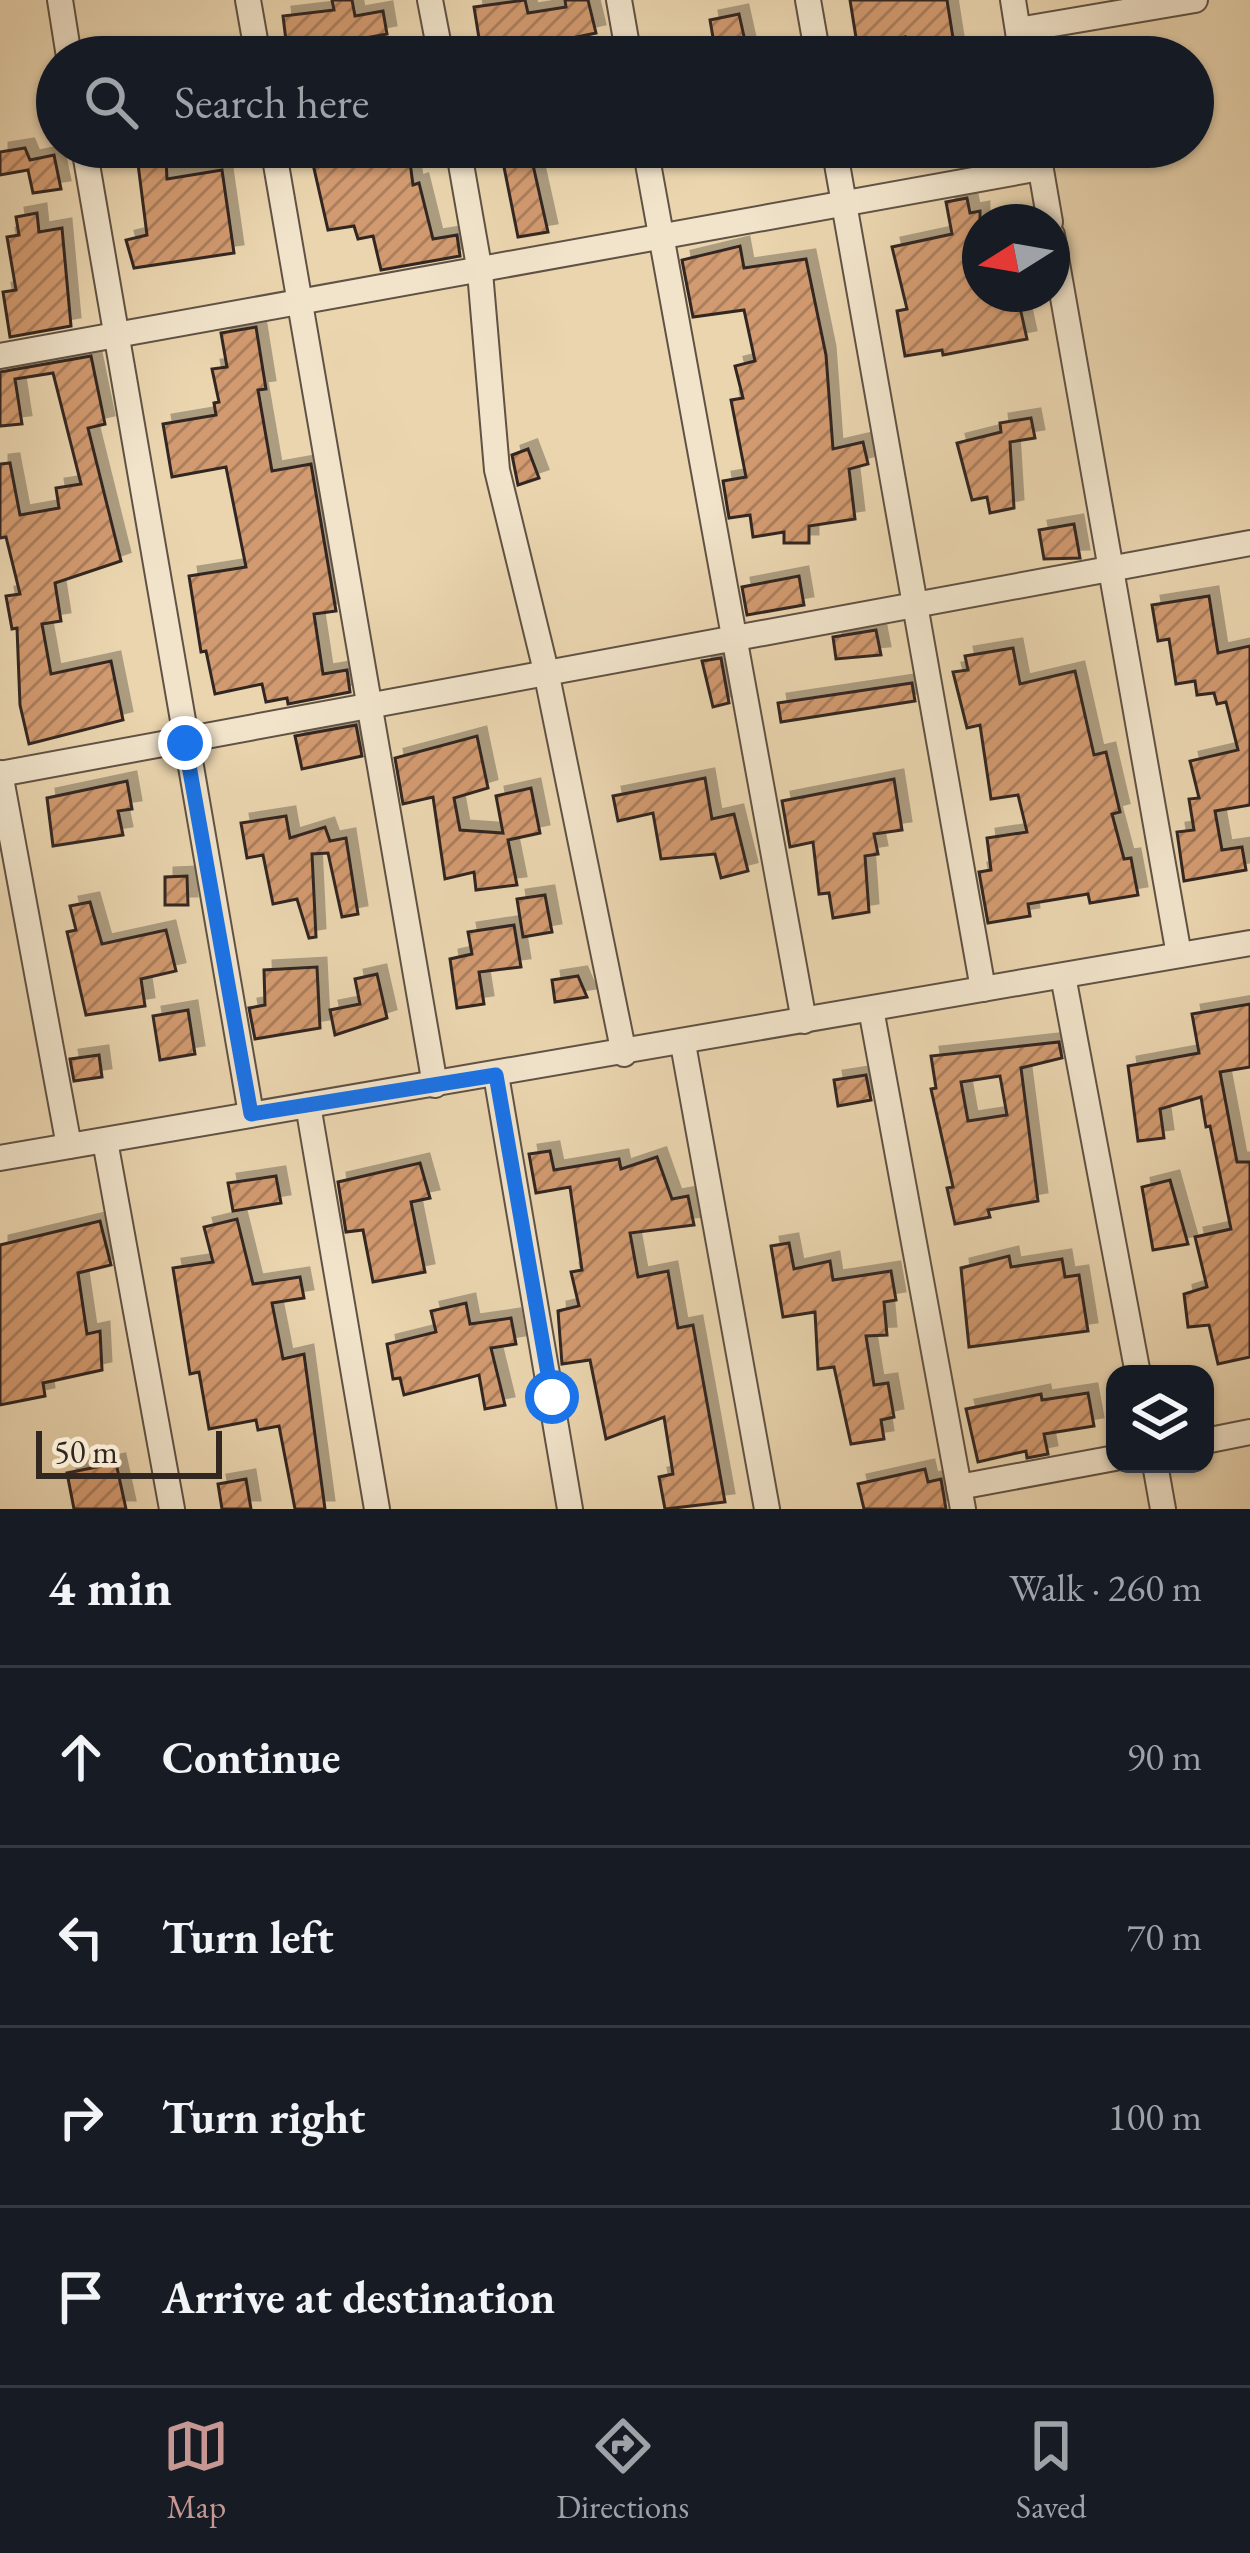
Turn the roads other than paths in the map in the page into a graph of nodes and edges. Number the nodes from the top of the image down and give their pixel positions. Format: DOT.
graph roads {
  1 [pos="60,0"];
  2 [pos="248,0"];
  3 [pos="430,0"];
  4 [pos="620,0"];
  5 [pos="808,0"];
  6 [pos="1013,0"];
  7 [pos="1195,0"];
  8 [pos="1018,30"];
  9 [pos="66,36"];
  10 [pos="254,36"];
  11 [pos="437,36"];
  12 [pos="626,36"];
  13 [pos="814,36"];
  14 [pos="1019,36"];
  15 [pos="87,168"];
  16 [pos="277,168"];
  17 [pos="462,168"];
  18 [pos="649,168"];
  19 [pos="838,168"];
  20 [pos="992,168"];
  21 [pos="1040,168"];
  22 [pos="843,200"];
  23 [pos="1047,204"];
  24 [pos="661,240"];
  25 [pos="480,272"];
  26 [pos="300,300"];
  27 [pos="1065,312"];
  28 [pos="114,334"];
  29 [pos="0,356"];
  30 [pos="1250,543"];
  31 [pos="1110,568"];
  32 [pos="917,602"];
  33 [pos="731,638"];
  34 [pos="546,671"];
  35 [pos="372,706"];
  36 [pos="185,743"];
  37 [pos="0,774"];
  38 [pos="1250,943"];
  39 [pos="1178,955"];
  40 [pos="1063,976"];
  41 [pos="983,989"];
  42 [pos="871,1009"];
  43 [pos="804,1021"];
  44 [pos="683,1044"];
  45 [pos="624,1054"];
  46 [pos="496,1075"];
  47 [pos="435,1085"];
  48 [pos="308,1105"];
  49 [pos="251,1114"];
  50 [pos="105,1141"];
  51 [pos="69,1146"];
  52 [pos="0,1158"];
  53 [pos="1136,1365"];
  54 [pos="1250,1432"];
  55 [pos="1214,1439"];
  56 [pos="1106,1460"];
  57 [pos="1156,1473"];
  58 [pos="961,1498"];
  59 [pos="172,1509"];
  60 [pos="376,1509"];
  61 [pos="571,1509"];
  62 [pos="767,1509"];
  63 [pos="1162,1509"];
  1 -- 9 [label="street"];
  2 -- 10 [label="street"];
  3 -- 11 [label="street"];
  4 -- 12 [label="street"];
  5 -- 13 [label="street"];
  6 -- 8 [label="street"];
  7 -- 8 [label="street"];
  8 -- 14 [label="street"];
  15 -- 28 [label="street"];
  16 -- 26 [label="street"];
  17 -- 25 [label="street"];
  18 -- 24 [label="street"];
  19 -- 22 [label="street"];
  20 -- 22 [label="street"];
  21 -- 23 [label="street"];
  22 -- 24 [label="street"];
  22 -- 32 [label="street"];
  24 -- 25 [label="street"];
  24 -- 33 [label="street"];
  25 -- 26 [label="street"];
  25 -- 34 [label="street"];
  26 -- 28 [label="street"];
  26 -- 35 [label="street"];
  27 -- 31 [label="street"];
  28 -- 29 [label="street"];
  28 -- 36 [label="street"];
  30 -- 31 [label="street"];
  31 -- 32 [label="street"];
  31 -- 39 [label="street"];
  32 -- 33 [label="street"];
  32 -- 41 [label="street"];
  33 -- 34 [label="street"];
  33 -- 43 [label="street"];
  34 -- 35 [label="street"];
  34 -- 45 [label="street"];
  35 -- 36 [label="street"];
  35 -- 47 [label="street"];
  36 -- 37 [label="street"];
  36 -- 49 [label="street"];
  37 -- 51 [label="street"];
  38 -- 39 [label="street"];
  39 -- 40 [label="street"];
  40 -- 41 [label="street"];
  40 -- 53 [label="street"];
  41 -- 42 [label="street"];
  42 -- 43 [label="street"];
  42 -- 58 [label="street"];
  43 -- 44 [label="street"];
  44 -- 45 [label="street"];
  44 -- 62 [label="street"];
  45 -- 46 [label="street"];
  46 -- 47 [label="street"];
  46 -- 61 [label="street"];
  47 -- 48 [label="street"];
  48 -- 49 [label="street"];
  48 -- 60 [label="street"];
  49 -- 50 [label="street"];
  50 -- 51 [label="street"];
  50 -- 59 [label="street"];
  51 -- 52 [label="street"];
  54 -- 55 [label="street"];
  56 -- 58 [label="street"];
  57 -- 63 [label="street"];
}
